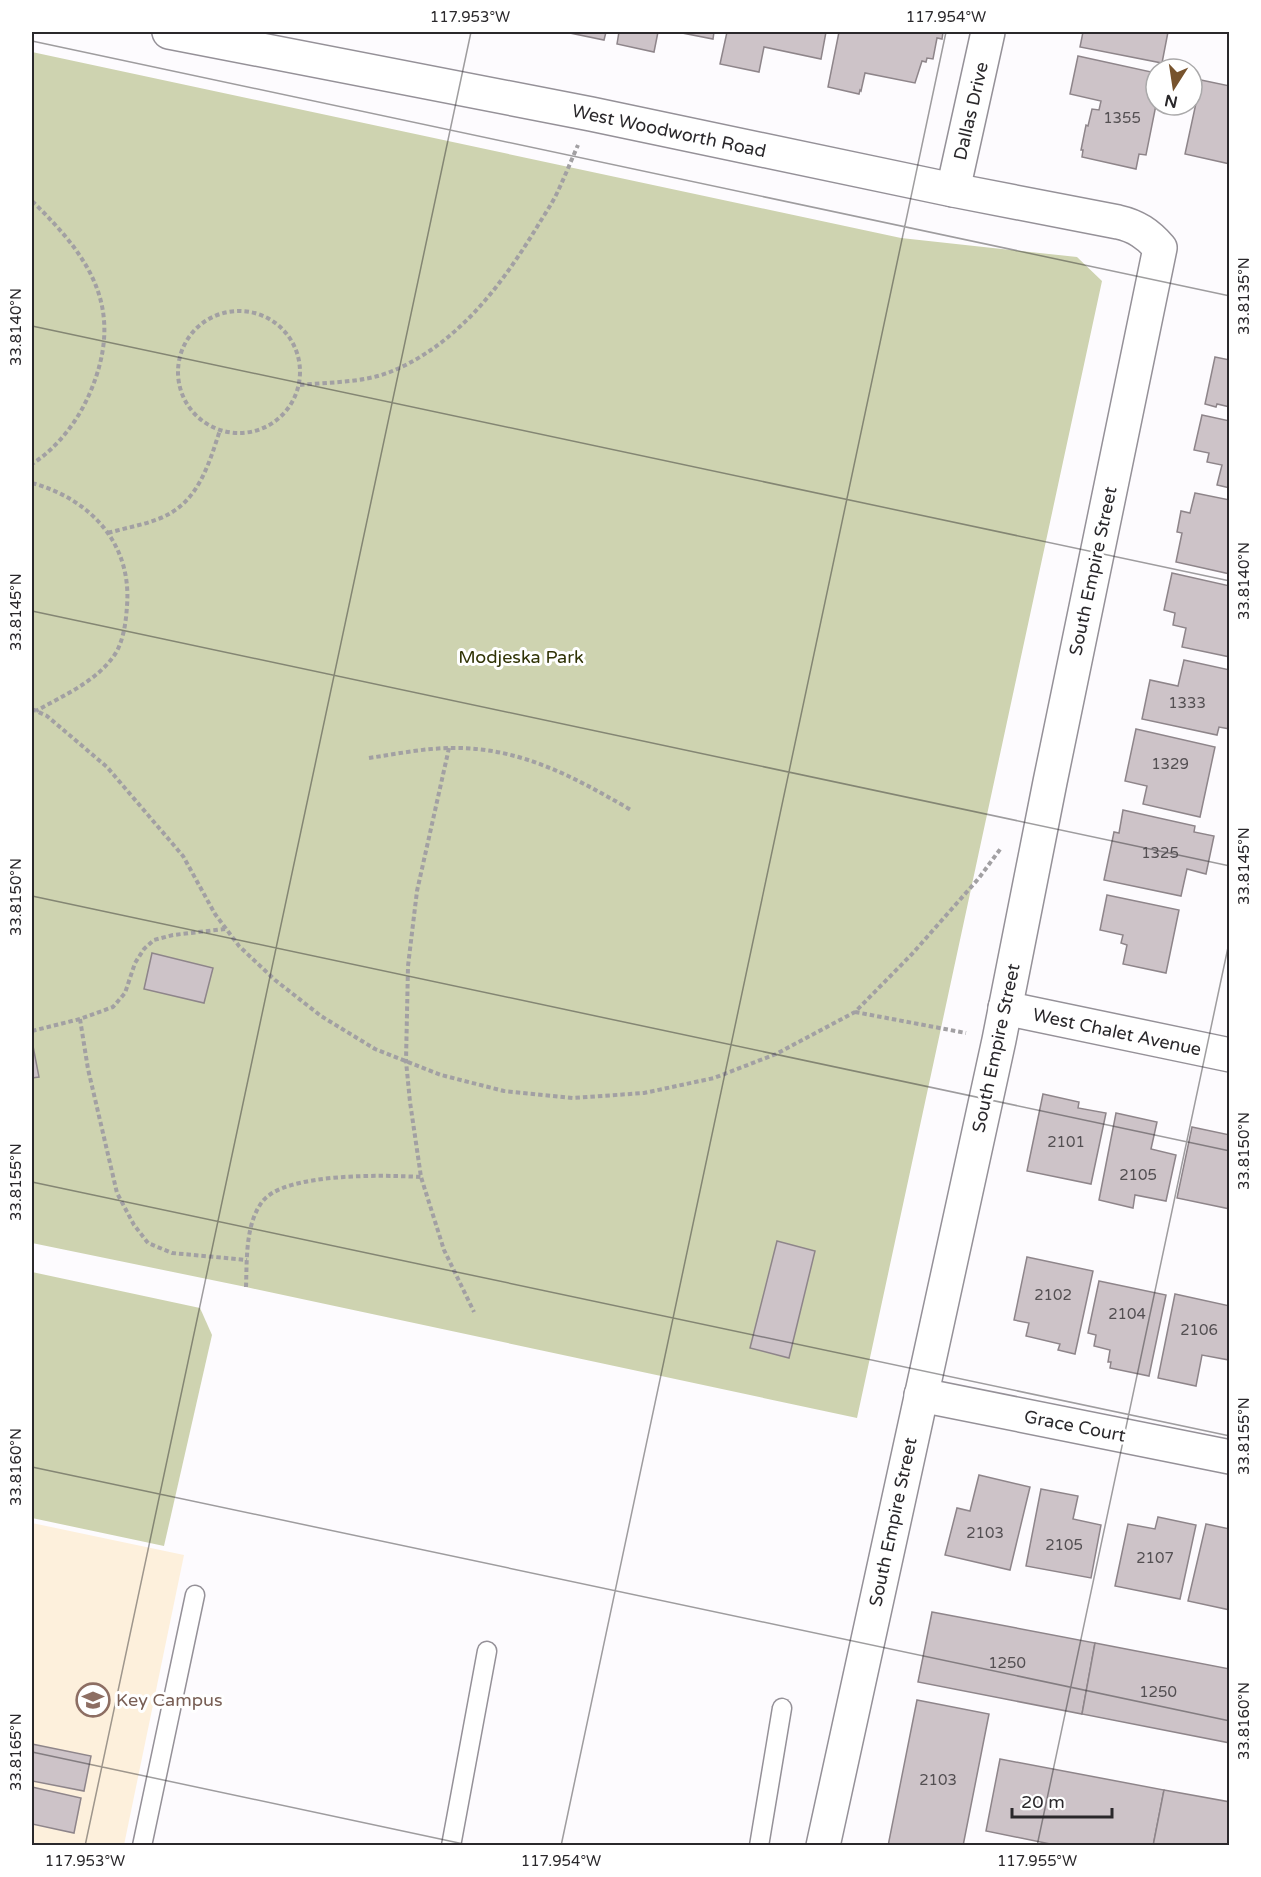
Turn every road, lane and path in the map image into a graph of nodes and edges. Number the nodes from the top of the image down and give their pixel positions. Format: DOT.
graph roads {
  1 [pos="169,32"];
  2 [pos="988,32"];
  3 [pos="591,114"];
  4 [pos="953,190"];
  5 [pos="32,201"];
  6 [pos="1160,248"];
  7 [pos="300,385"];
  8 [pos="220,430"];
  9 [pos="32,465"];
  10 [pos="32,483"];
  11 [pos="108,533"];
  12 [pos="34,710"];
  13 [pos="449,748"];
  14 [pos="369,758"];
  15 [pos="632,810"];
  16 [pos="1007,840"];
  17 [pos="226,929"];
  18 [pos="1005,1008"];
  19 [pos="855,1012"];
  20 [pos="80,1019"];
  21 [pos="32,1031"];
  22 [pos="999,1040"];
  23 [pos="1230,1055"];
  24 [pos="406,1061"];
  25 [pos="421,1177"];
  26 [pos="247,1260"];
  27 [pos="246,1287"];
  28 [pos="474,1312"];
  29 [pos="921,1395"];
  30 [pos="1230,1456"];
  31 [pos="195,1595"];
  32 [pos="487,1651"];
  33 [pos="782,1708"];
  34 [pos="142,1845"];
  35 [pos="451,1845"];
  36 [pos="759,1845"];
  37 [pos="823,1845"];
  1 -- 3 [label="street, West Woodworth Road"];
  2 -- 4 [label="street, Dallas Drive"];
  3 -- 4 [label="street, West Woodworth Road"];
  3 -- 7 [label="path"];
  4 -- 6 [label="street, West Woodworth Road"];
  5 -- 9 [label="path"];
  6 -- 18 [label="street, South Empire Street"];
  7 -- 8 [label="path"];
  7 -- 8 [label="path"];
  8 -- 11 [label="path"];
  10 -- 11 [label="path"];
  11 -- 12 [label="path"];
  12 -- 17 [label="path"];
  13 -- 14 [label="path"];
  13 -- 15 [label="path"];
  13 -- 24 [label="path"];
  16 -- 19 [label="path"];
  17 -- 20 [label="path"];
  17 -- 24 [label="path"];
  18 -- 22 [label="street, South Empire Street"];
  18 -- 23 [label="street, West Chalet Avenue"];
  19 -- 22 [label="path"];
  19 -- 24 [label="path"];
  20 -- 21 [label="path"];
  20 -- 26 [label="path"];
  22 -- 29 [label="street, South Empire Street"];
  24 -- 25 [label="path"];
  25 -- 26 [label="path"];
  25 -- 28 [label="path"];
  26 -- 27 [label="path"];
  29 -- 30 [label="street, Grace Court"];
  29 -- 37 [label="street, South Empire Street"];
  31 -- 34 [label="lane"];
  32 -- 35 [label="lane"];
  33 -- 36 [label="lane"];
}
